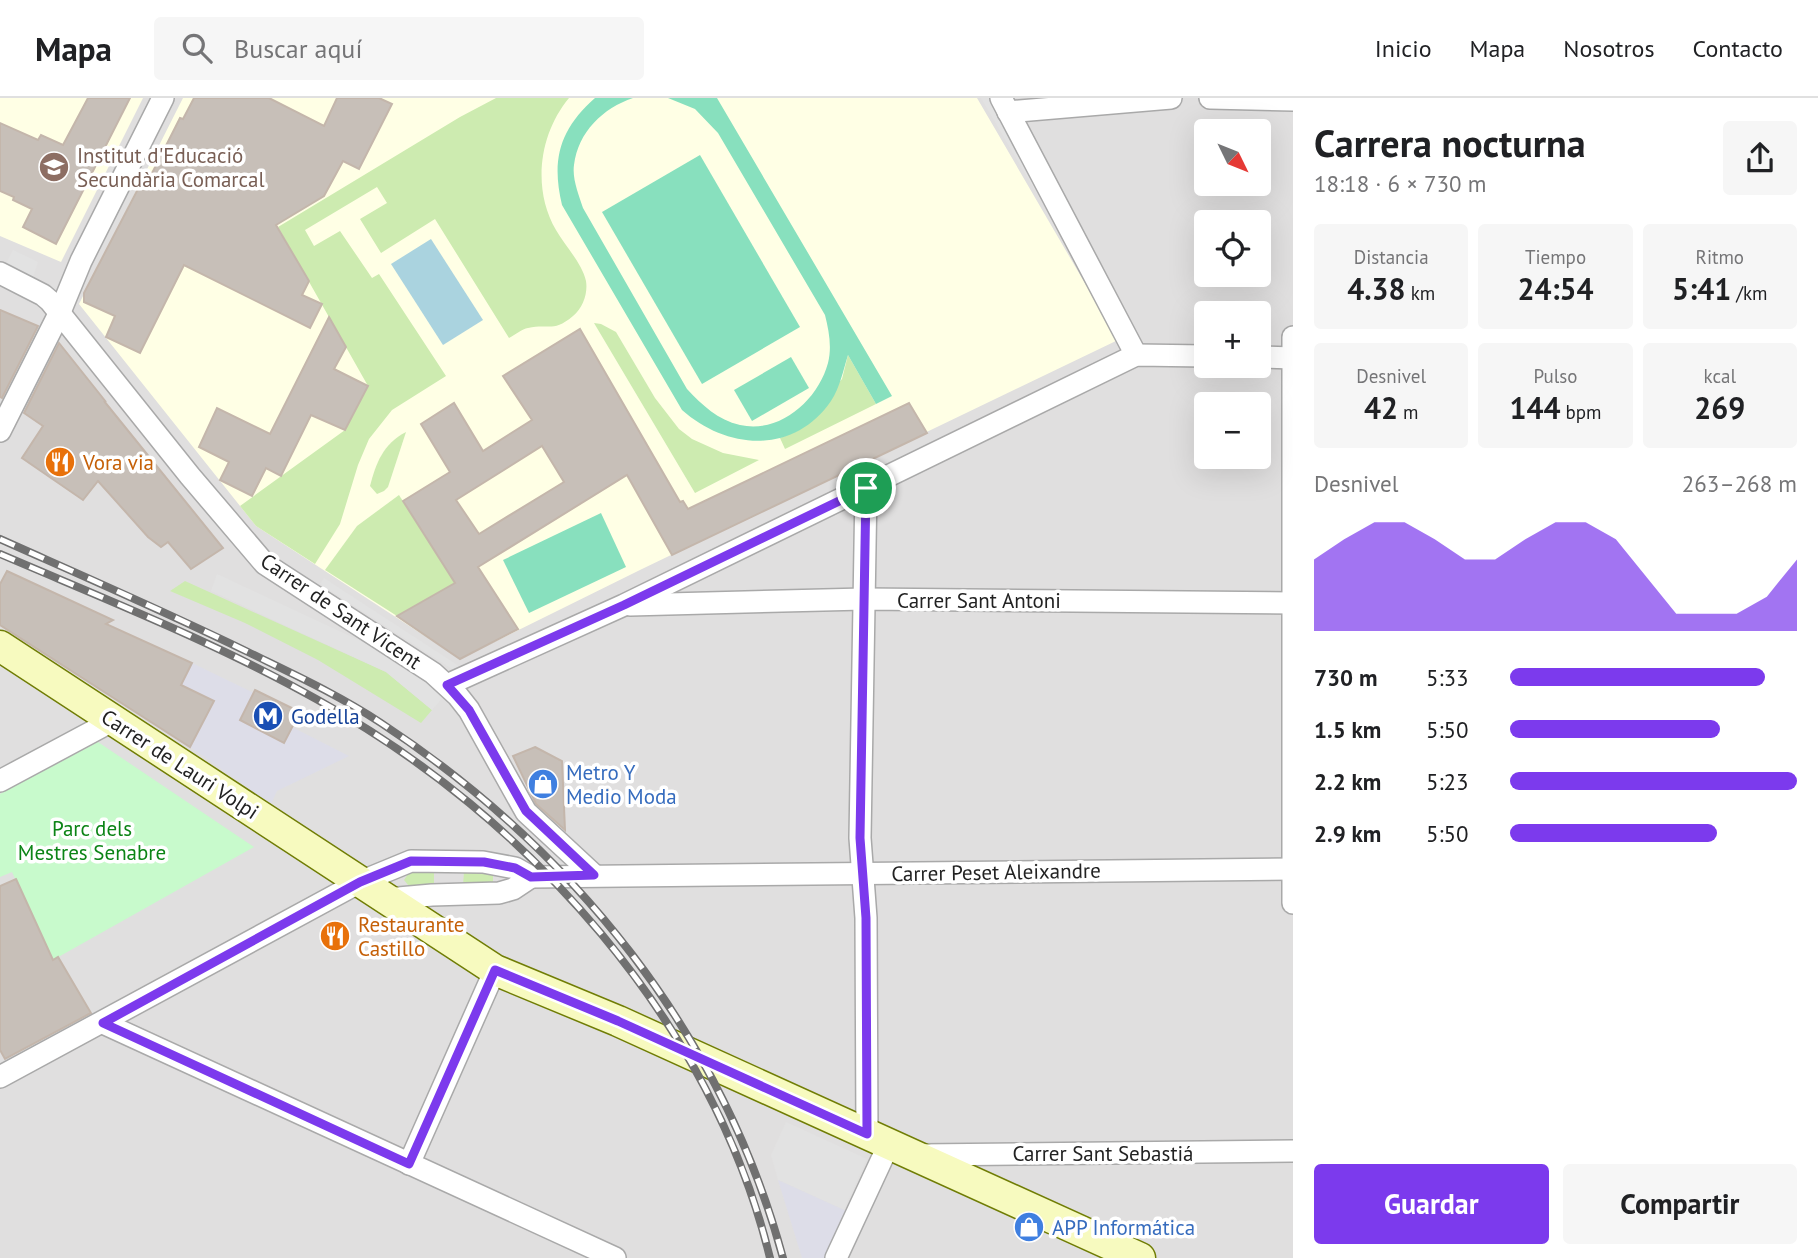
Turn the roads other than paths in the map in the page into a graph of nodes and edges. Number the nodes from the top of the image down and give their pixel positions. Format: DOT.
graph roads {
  1 [pos="163,98"];
  2 [pos="1171,98"];
  3 [pos="1210,98"];
  4 [pos="1293,100"];
  5 [pos="1005,105"];
  6 [pos="0,273"];
  7 [pos="60,312"];
  8 [pos="1293,337"];
  9 [pos="1136,355"];
  10 [pos="1194,356"];
  11 [pos="1271,358"];
  12 [pos="1293,358"];
  13 [pos="0,431"];
  14 [pos="866,488"];
  15 [pos="864,599"];
  16 [pos="1293,603"];
  17 [pos="624,605"];
  18 [pos="0,646"];
  19 [pos="447,685"];
  20 [pos="114,720"];
  21 [pos="0,781"];
  22 [pos="1292,869"];
  23 [pos="864,874"];
  24 [pos="594,875"];
  25 [pos="531,877"];
  26 [pos="360,882"];
  27 [pos="387,899"];
  28 [pos="1293,903"];
  29 [pos="495,970"];
  30 [pos="103,1023"];
  31 [pos="3,1069"];
  32 [pos="889,1144"];
  33 [pos="1293,1151"];
  34 [pos="409,1164"];
  35 [pos="615,1258"];
  36 [pos="836,1258"];
  37 [pos="1140,1258"];
  1 -- 7 [label="street"];
  2 -- 5 [label="street"];
  3 -- 4 [label="street"];
  5 -- 9 [label="street"];
  6 -- 7 [label="street, Carrer de Sant Vicent"];
  7 -- 13 [label="street"];
  7 -- 19 [label="street, Carrer de Sant Vicent"];
  8 -- 12 [label="street"];
  9 -- 10 [label="street"];
  9 -- 14 [label="street"];
  11 -- 12 [label="street"];
  12 -- 16 [label="street"];
  14 -- 15 [label="street"];
  14 -- 17 [label="street"];
  15 -- 16 [label="street, Carrer Sant Antoni"];
  15 -- 17 [label="street, Carrer Sant Antoni"];
  15 -- 23 [label="street"];
  16 -- 22 [label="street"];
  17 -- 19 [label="street"];
  18 -- 20 [label="street, Carrer de Lauri Volpi"];
  19 -- 24 [label="street, Carrer de Sant Vicent"];
  20 -- 21 [label="street"];
  20 -- 26 [label="street, Carrer de Lauri Volpi"];
  22 -- 23 [label="street, Carrer Peset Aleixandre"];
  22 -- 28 [label="street"];
  23 -- 24 [label="street, Carrer Peset Aleixandre"];
  23 -- 32 [label="street"];
  24 -- 25 [label="street, Carrer Peset Aleixandre"];
  25 -- 26 [label="street"];
  25 -- 27 [label="street"];
  26 -- 27 [label="street, Carrer de Lauri Volpi"];
  26 -- 30 [label="street"];
  27 -- 29 [label="street, Carrer de Lauri Volpi"];
  29 -- 32 [label="street, Carrer de Lauri Volpi"];
  29 -- 34 [label="street"];
  30 -- 31 [label="street"];
  30 -- 34 [label="street"];
  32 -- 33 [label="street, Carrer Sant Sebastiá"];
  32 -- 36 [label="street"];
  32 -- 37 [label="street, Carrer de Lauri Volpi"];
  34 -- 35 [label="street"];
}
